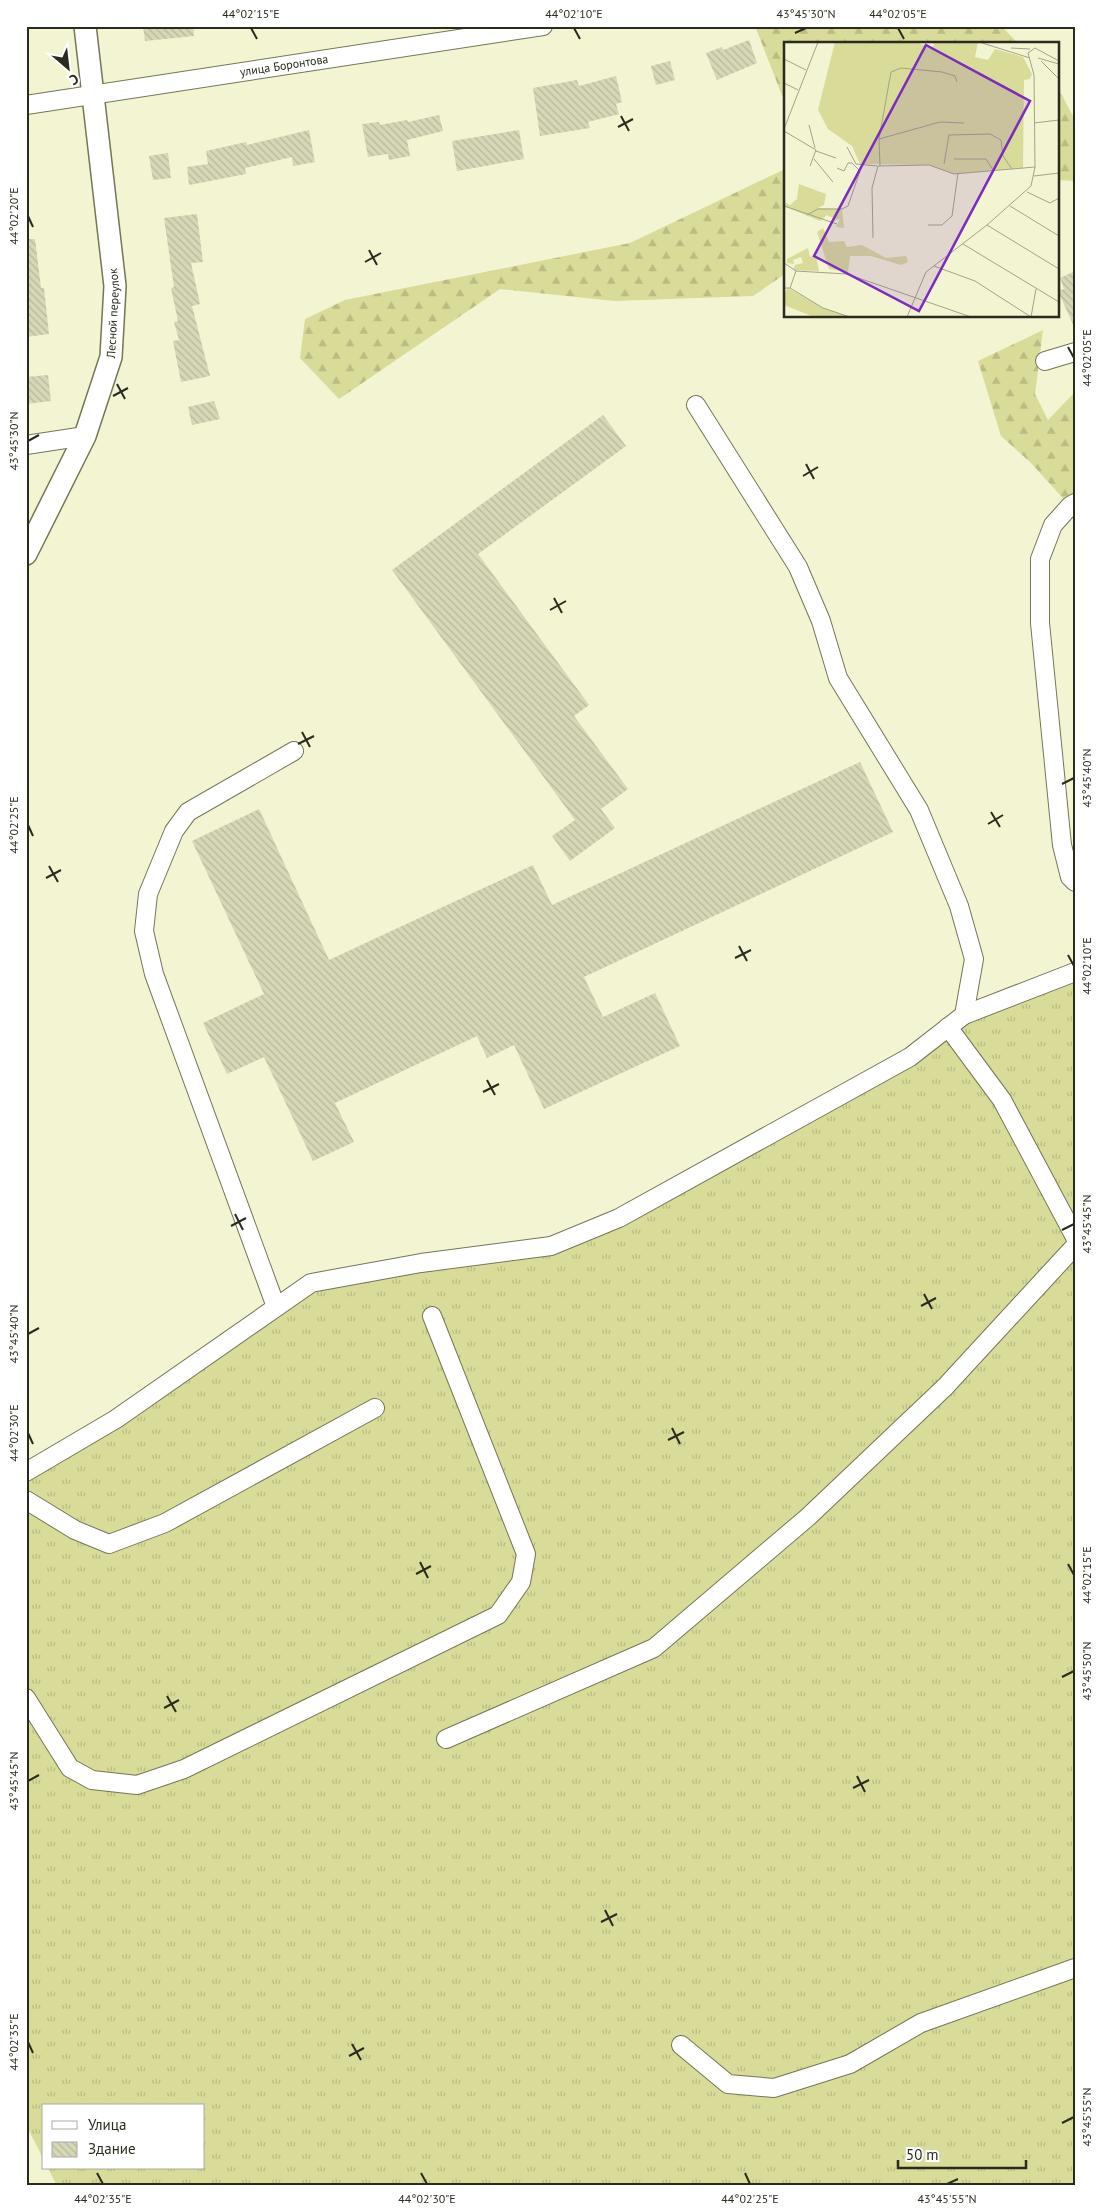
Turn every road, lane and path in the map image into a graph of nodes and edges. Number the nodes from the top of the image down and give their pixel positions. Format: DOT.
graph roads {
  1 [pos="85,26"];
  2 [pos="543,26"];
  3 [pos="93,94"];
  4 [pos="26,105"];
  5 [pos="1075,352"];
  6 [pos="1045,361"];
  7 [pos="696,405"];
  8 [pos="85,436"];
  9 [pos="26,445"];
  10 [pos="1075,503"];
  11 [pos="26,554"];
  12 [pos="294,751"];
  13 [pos="1075,882"];
  14 [pos="1075,972"];
  15 [pos="964,1015"];
  16 [pos="948,1027"];
  17 [pos="1075,1237"];
  18 [pos="1075,1246"];
  19 [pos="276,1307"];
  20 [pos="432,1316"];
  21 [pos="375,1408"];
  22 [pos="26,1472"];
  23 [pos="26,1500"];
  24 [pos="26,1698"];
  25 [pos="446,1739"];
  26 [pos="1075,1968"];
  27 [pos="681,2045"];
  1 -- 3 [label="main road, Лесной переулок"];
  2 -- 3 [label="street, улица Боронтова"];
  3 -- 4 [label="street, улица Боронтова"];
  3 -- 8 [label="main road, Лесной переулок"];
  5 -- 6 [label="street"];
  7 -- 15 [label="street"];
  8 -- 9 [label="street"];
  8 -- 11 [label="main road, Лесной переулок"];
  10 -- 13 [label="street"];
  12 -- 19 [label="street"];
  14 -- 15 [label="street"];
  15 -- 16 [label="street"];
  16 -- 17 [label="street"];
  16 -- 19 [label="street"];
  18 -- 25 [label="street"];
  19 -- 22 [label="street"];
  20 -- 24 [label="street"];
  21 -- 23 [label="street"];
  26 -- 27 [label="street"];
}
